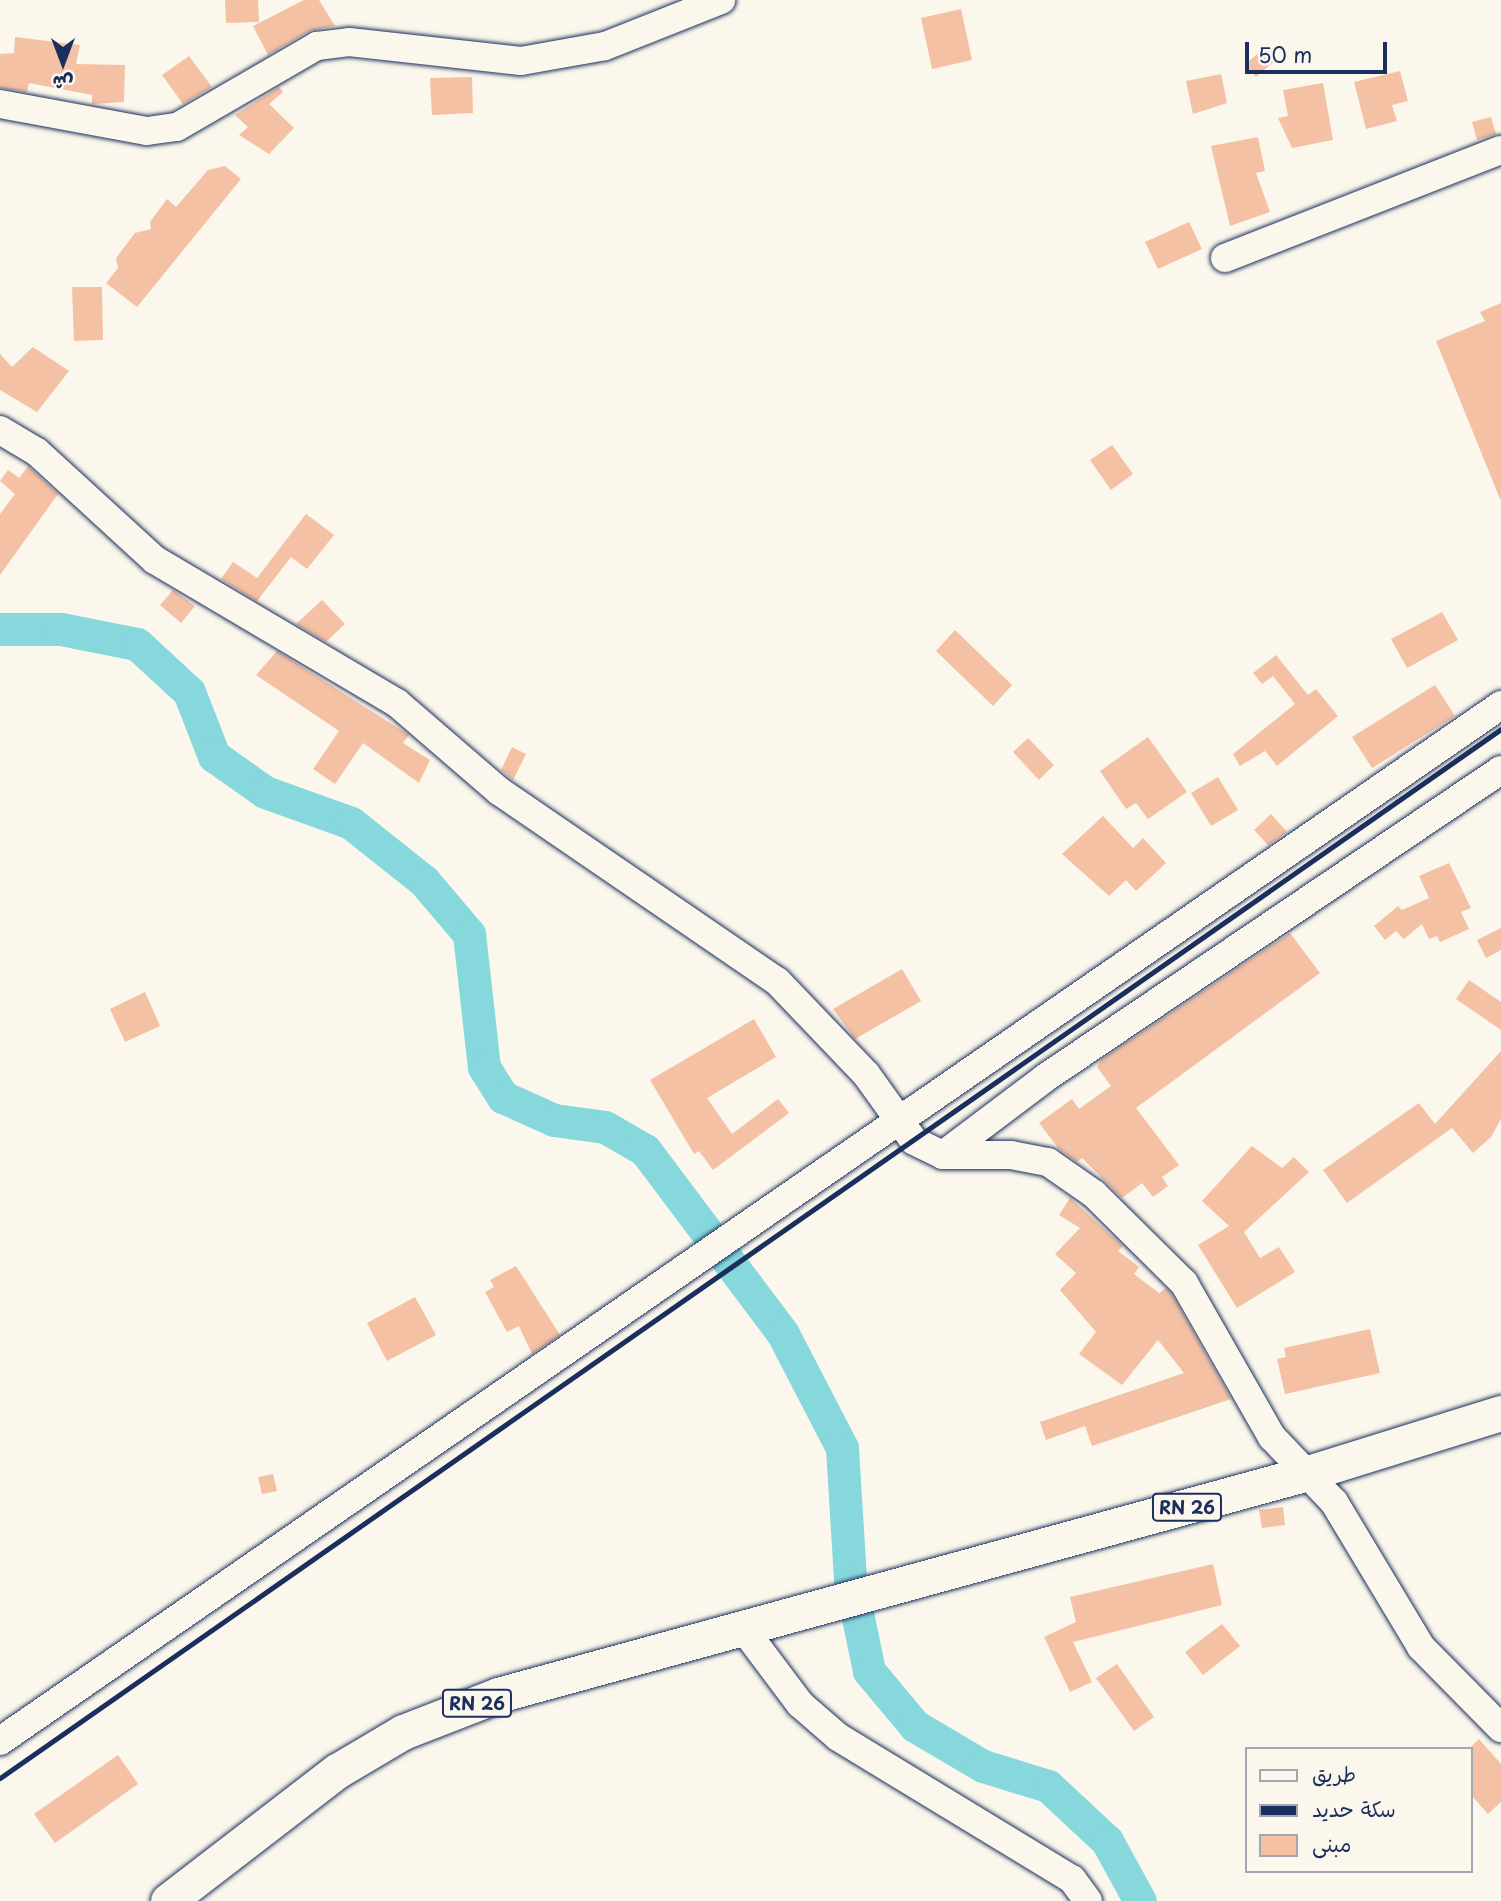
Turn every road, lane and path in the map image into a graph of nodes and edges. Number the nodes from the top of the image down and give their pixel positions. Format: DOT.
graph roads {
  1 [pos="721,0"];
  2 [pos="0,104"];
  3 [pos="1501,150"];
  4 [pos="1225,258"];
  5 [pos="0,429"];
  6 [pos="1501,705"];
  7 [pos="1501,770"];
  8 [pos="901,1121"];
  9 [pos="943,1155"];
  10 [pos="1501,1413"];
  11 [pos="1308,1473"];
  12 [pos="743,1628"];
  13 [pos="1501,1728"];
  14 [pos="0,1741"];
  15 [pos="168,1901"];
  16 [pos="1088,1901"];
  1 -- 2 [label="street"];
  3 -- 4 [label="street"];
  5 -- 8 [label="street"];
  6 -- 8 [label="street"];
  7 -- 9 [label="street"];
  8 -- 9 [label="street"];
  8 -- 14 [label="street"];
  9 -- 11 [label="street"];
  10 -- 11 [label="main road, RN 26"];
  11 -- 12 [label="main road, RN 26"];
  11 -- 13 [label="street"];
  12 -- 15 [label="main road, RN 26"];
  12 -- 16 [label="street"];
}
